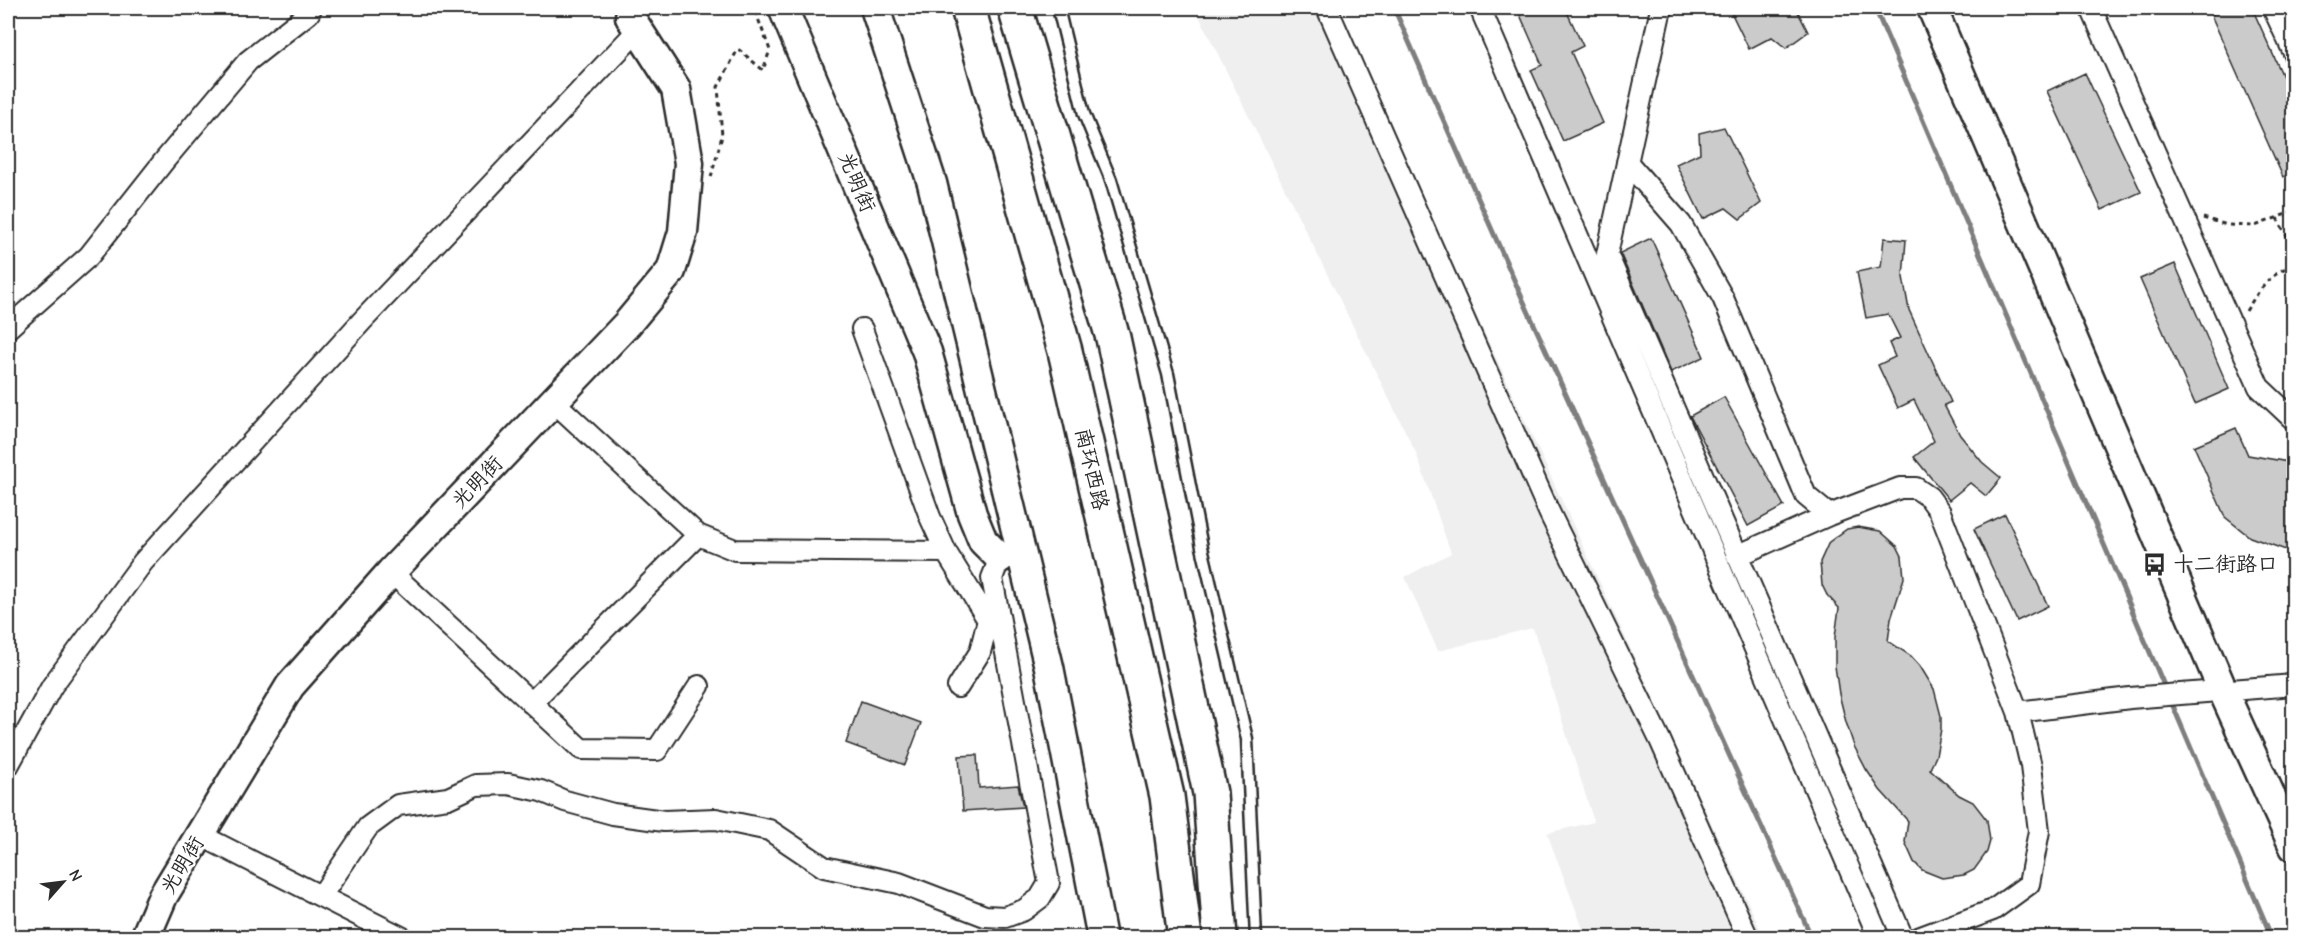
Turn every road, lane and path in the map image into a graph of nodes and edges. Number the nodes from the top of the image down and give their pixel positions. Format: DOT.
graph roads {
  1 [pos="311,8"];
  2 [pos="754,8"];
  3 [pos="783,8"];
  4 [pos="968,8"];
  5 [pos="1016,8"];
  6 [pos="1058,8"];
  7 [pos="1327,8"];
  8 [pos="1480,8"];
  9 [pos="1664,8"];
  10 [pos="1932,8"];
  11 [pos="2091,8"];
  12 [pos="2273,8"];
  13 [pos="875,9"];
  14 [pos="635,19"];
  15 [pos="2294,53"];
  16 [pos="1627,162"];
  17 [pos="709,183"];
  18 [pos="2178,203"];
  19 [pos="2294,211"];
  20 [pos="2277,218"];
  21 [pos="2294,249"];
  22 [pos="2294,264"];
  23 [pos="8,328"];
  24 [pos="862,329"];
  25 [pos="2238,339"];
  26 [pos="553,401"];
  27 [pos="2294,420"];
  28 [pos="1829,515"];
  29 [pos="698,535"];
  30 [pos="946,552"];
  31 [pos="1737,556"];
  32 [pos="1011,558"];
  33 [pos="391,572"];
  34 [pos="994,619"];
  35 [pos="2294,685"];
  36 [pos="699,686"];
  37 [pos="958,687"];
  38 [pos="2213,692"];
  39 [pos="531,703"];
  40 [pos="2018,712"];
  41 [pos="8,766"];
  42 [pos="200,835"];
  43 [pos="2294,848"];
  44 [pos="321,896"];
  45 [pos="145,938"];
  46 [pos="403,938"];
  47 [pos="1102,938"];
  48 [pos="1185,938"];
  49 [pos="1220,938"];
  50 [pos="1256,938"];
  51 [pos="1748,938"];
  52 [pos="1879,938"];
  53 [pos="1903,938"];
  54 [pos="1918,938"];
  1 -- 23 [label="street"];
  2 -- 17 [label="path"];
  3 -- 32 [label="street, 光明街"];
  4 -- 48 [label="highway, 南环西路"];
  5 -- 49 [label="highway"];
  6 -- 50 [label="lane"];
  7 -- 51 [label="street"];
  8 -- 52 [label="street"];
  9 -- 16 [label="street"];
  10 -- 38 [label="street"];
  11 -- 18 [label="street"];
  12 -- 15 [label="street"];
  13 -- 32 [label="street"];
  14 -- 26 [label="street, 光明街"];
  14 -- 41 [label="street"];
  16 -- 28 [label="street"];
  16 -- 31 [label="street"];
  18 -- 20 [label="path"];
  18 -- 25 [label="street"];
  19 -- 20 [label="path"];
  20 -- 21 [label="path"];
  22 -- 25 [label="path"];
  24 -- 30 [label="street"];
  25 -- 27 [label="street"];
  26 -- 29 [label="street"];
  26 -- 33 [label="street, 光明街"];
  28 -- 31 [label="street"];
  28 -- 40 [label="street"];
  29 -- 30 [label="street"];
  29 -- 39 [label="street"];
  30 -- 34 [label="street"];
  31 -- 53 [label="street"];
  32 -- 34 [label="street"];
  32 -- 47 [label="street"];
  33 -- 39 [label="street"];
  33 -- 42 [label="street, 光明街"];
  34 -- 37 [label="street"];
  34 -- 44 [label="street"];
  35 -- 38 [label="street"];
  36 -- 39 [label="street"];
  38 -- 40 [label="street"];
  38 -- 43 [label="street"];
  40 -- 54 [label="street"];
  42 -- 44 [label="street"];
  42 -- 45 [label="street, 光明街"];
  44 -- 46 [label="street"];
}
